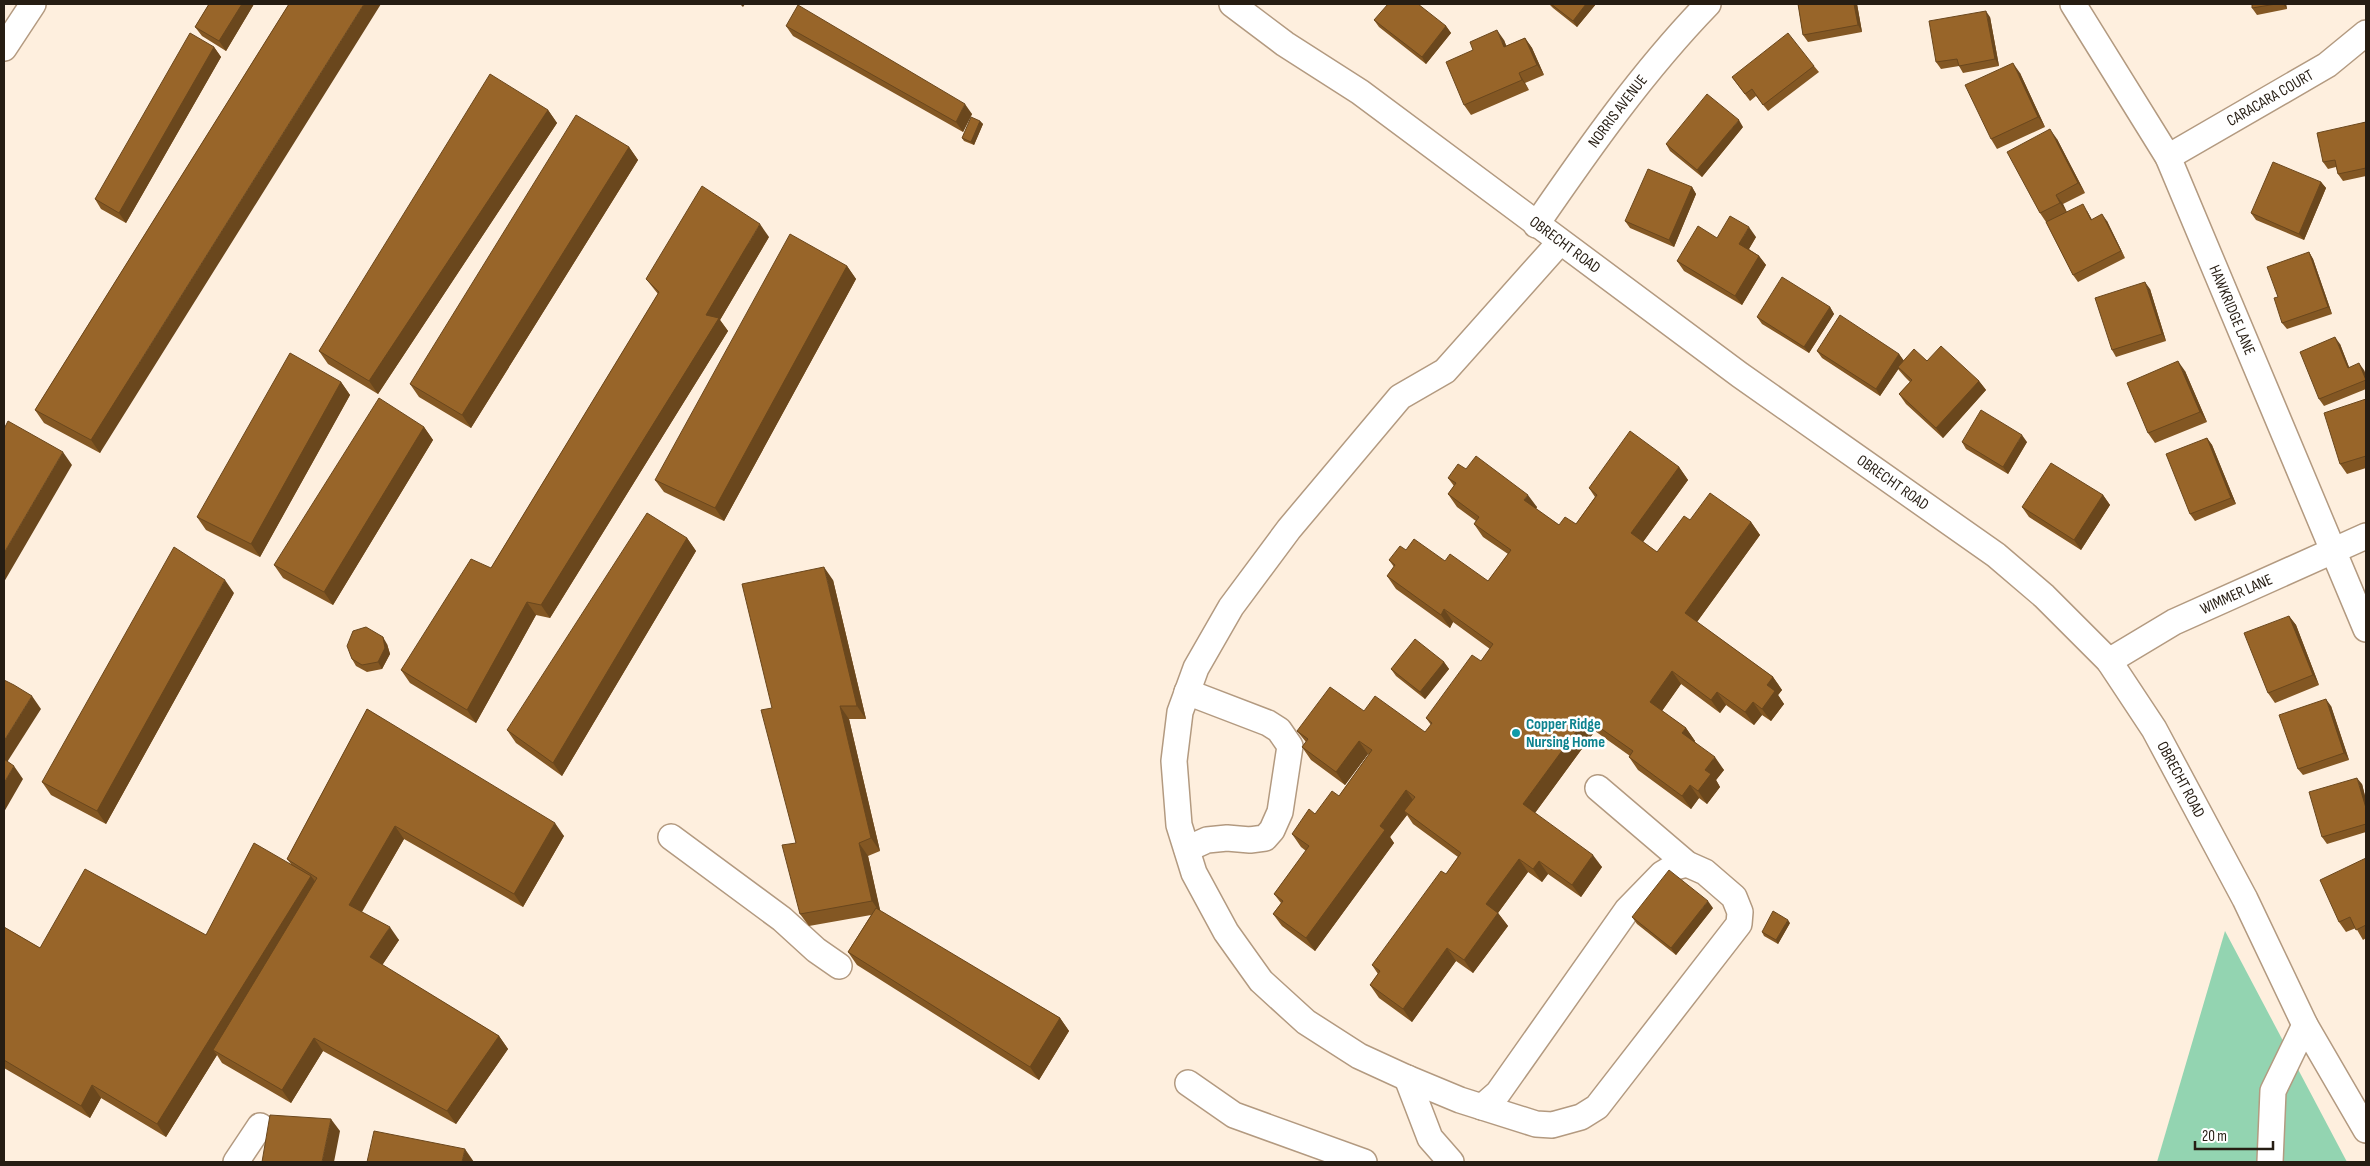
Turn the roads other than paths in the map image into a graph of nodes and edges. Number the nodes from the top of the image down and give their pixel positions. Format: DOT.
graph roads {
  1 [pos="33,4"];
  2 [pos="1232,4"];
  3 [pos="1708,4"];
  4 [pos="2073,4"];
  5 [pos="2366,33"];
  6 [pos="4,48"];
  7 [pos="2168,157"];
  8 [pos="1536,225"];
  9 [pos="1560,242"];
  10 [pos="2366,536"];
  11 [pos="2334,550"];
  12 [pos="2366,629"];
  13 [pos="2109,661"];
  14 [pos="1187,692"];
  15 [pos="1598,788"];
  16 [pos="671,837"];
  17 [pos="1187,849"];
  18 [pos="1687,864"];
  19 [pos="839,966"];
  20 [pos="2305,1025"];
  21 [pos="1407,1078"];
  22 [pos="1188,1083"];
  23 [pos="1482,1107"];
  24 [pos="260,1126"];
  25 [pos="2366,1130"];
  26 [pos="236,1162"];
  27 [pos="1364,1162"];
  28 [pos="1451,1162"];
  29 [pos="2270,1162"];
  1 -- 6 [label="street"];
  2 -- 8 [label="street, OBRECHT ROAD"];
  3 -- 8 [label="street, NORRIS AVENUE"];
  4 -- 7 [label="street, HAWKRIDGE LANE"];
  5 -- 7 [label="street, CARACARA COURT"];
  7 -- 11 [label="street, HAWKRIDGE LANE"];
  8 -- 9 [label="street, OBRECHT ROAD"];
  9 -- 13 [label="street, OBRECHT ROAD"];
  9 -- 14 [label="street"];
  10 -- 11 [label="street, WIMMER LANE"];
  11 -- 12 [label="street, HAWKRIDGE LANE"];
  11 -- 13 [label="street, WIMMER LANE"];
  13 -- 20 [label="street, OBRECHT ROAD"];
  14 -- 17 [label="street"];
  14 -- 17 [label="street"];
  15 -- 18 [label="street"];
  16 -- 19 [label="street"];
  17 -- 21 [label="street"];
  18 -- 23 [label="street"];
  18 -- 23 [label="street"];
  20 -- 25 [label="street, OBRECHT ROAD"];
  20 -- 29 [label="street"];
  21 -- 23 [label="street"];
  21 -- 28 [label="street"];
  22 -- 27 [label="street"];
  24 -- 26 [label="street"];
}
